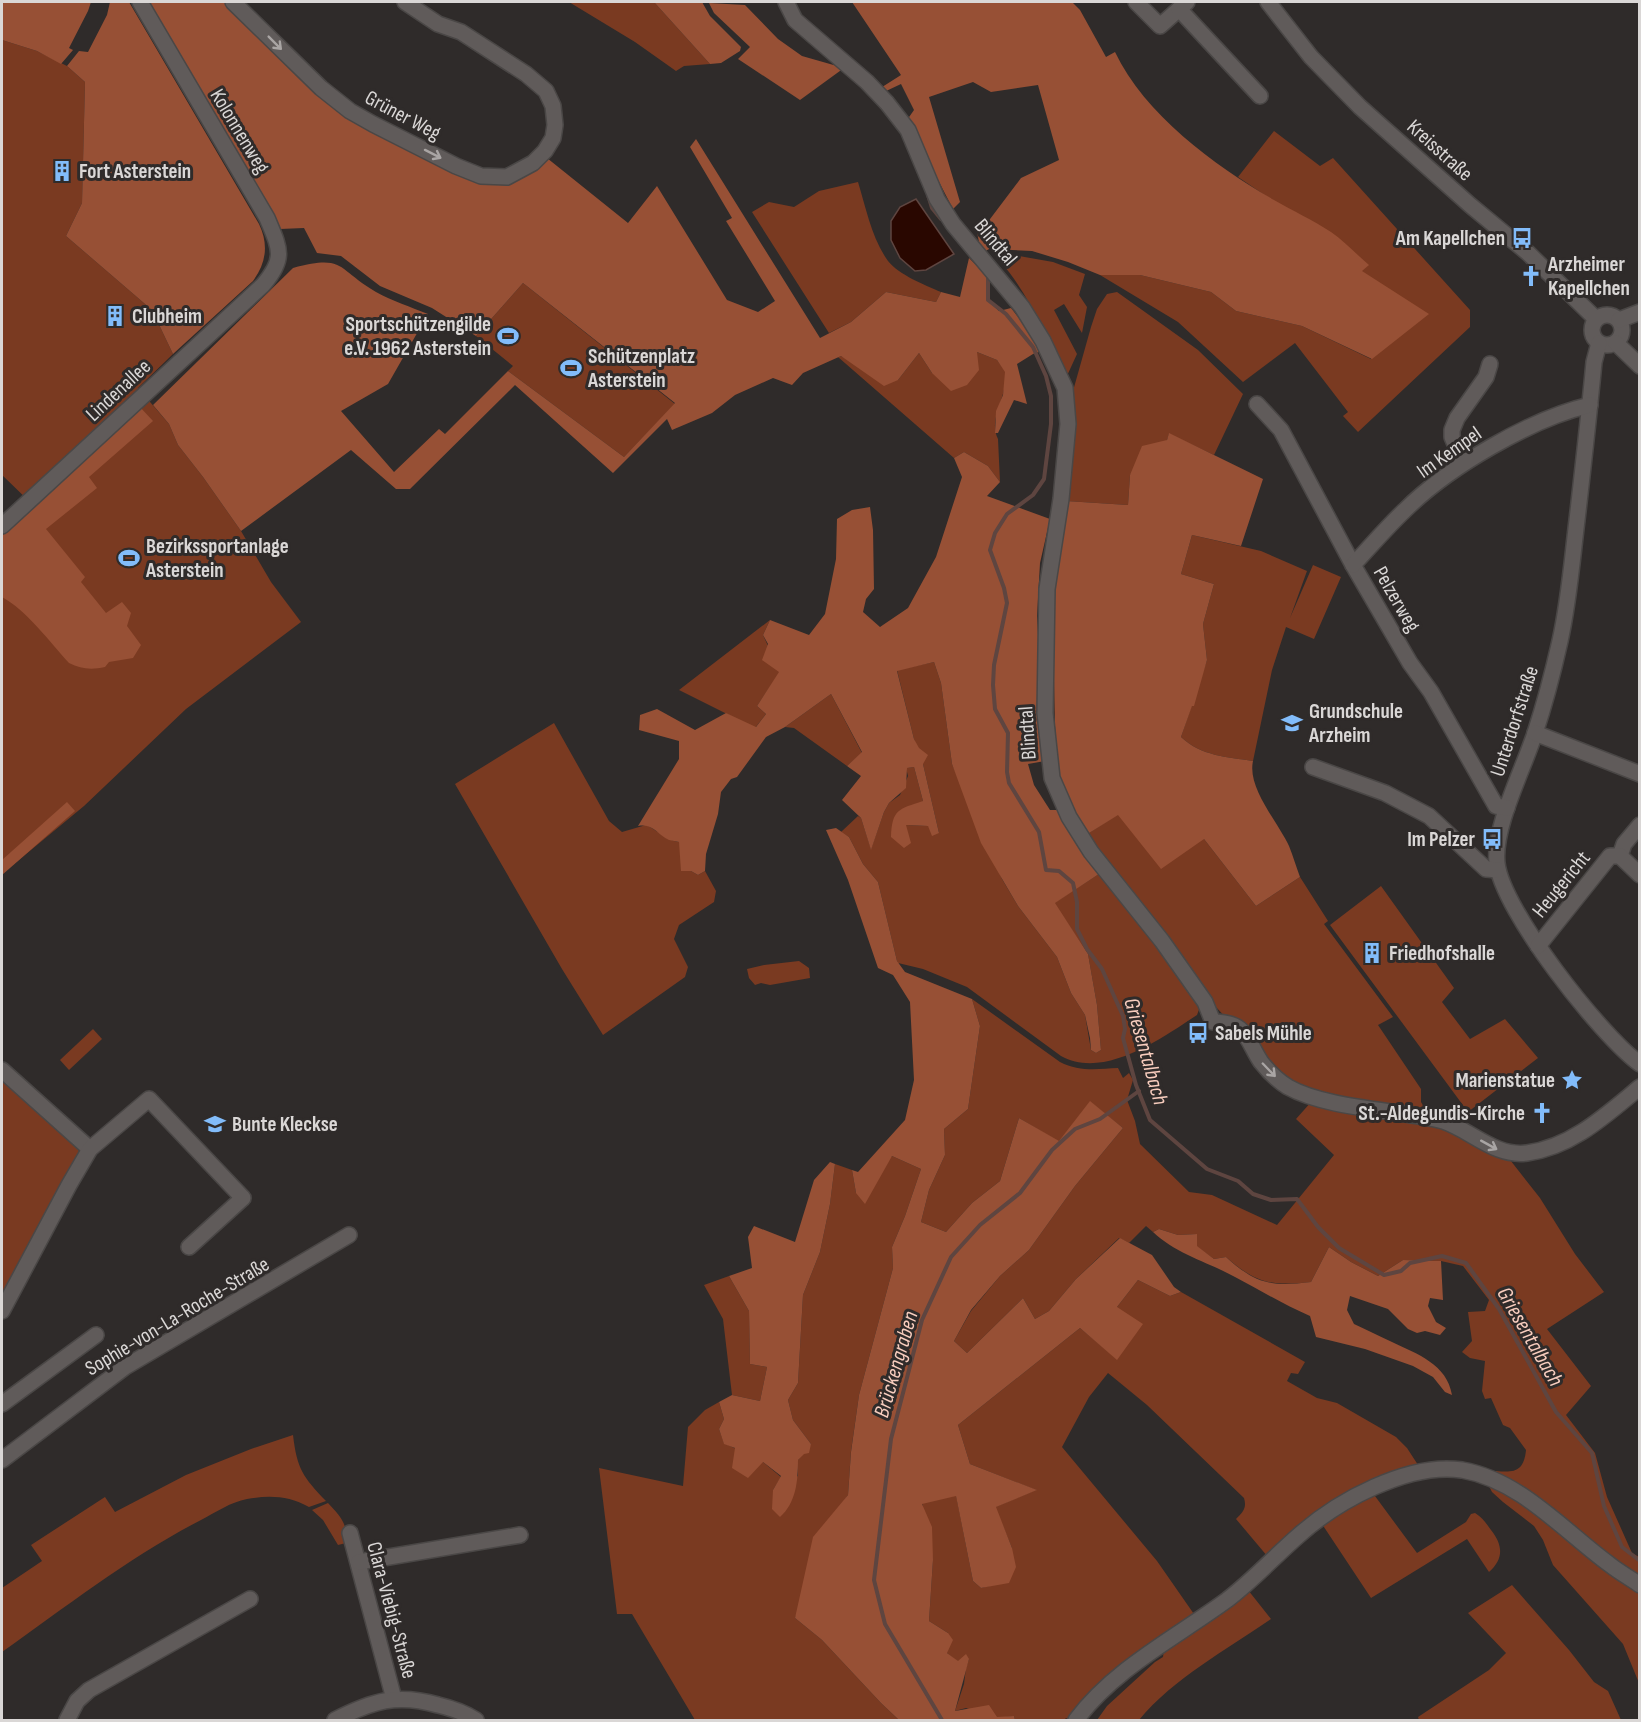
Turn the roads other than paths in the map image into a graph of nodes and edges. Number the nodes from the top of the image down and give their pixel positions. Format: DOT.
graph roads {
  1 [pos="140,2"];
  2 [pos="233,2"];
  3 [pos="786,2"];
  4 [pos="1136,2"];
  5 [pos="1268,2"];
  6 [pos="407,3"];
  7 [pos="1183,5"];
  8 [pos="1260,96"];
  9 [pos="263,285"];
  10 [pos="1640,312"];
  11 [pos="1596,319"];
  12 [pos="1619,320"];
  13 [pos="1616,342"];
  14 [pos="1599,343"];
  15 [pos="1490,364"];
  16 [pos="1640,366"];
  17 [pos="1257,404"];
  18 [pos="1590,405"];
  19 [pos="1463,463"];
  20 [pos="2,526"];
  21 [pos="1353,565"];
  22 [pos="1535,733"];
  23 [pos="1313,768"];
  24 [pos="1640,774"];
  25 [pos="1507,808"];
  26 [pos="1640,825"];
  27 [pos="1620,856"];
  28 [pos="1498,870"];
  29 [pos="1640,875"];
  30 [pos="1538,946"];
  31 [pos="1640,1064"];
  32 [pos="2,1070"];
  33 [pos="1640,1087"];
  34 [pos="90,1149"];
  35 [pos="349,1235"];
  36 [pos="189,1247"];
  37 [pos="2,1311"];
  38 [pos="96,1335"];
  39 [pos="2,1404"];
  40 [pos="2,1460"];
  41 [pos="350,1533"];
  42 [pos="520,1535"];
  43 [pos="359,1562"];
  44 [pos="1640,1585"];
  45 [pos="250,1599"];
  46 [pos="394,1699"];
  47 [pos="67,1720"];
  48 [pos="336,1720"];
  49 [pos="477,1720"];
  50 [pos="1076,1720"];
  1 -- 9 [label="street, Kolonnenweg"];
  2 -- 6 [label="street, Grüner Weg, one-way"];
  3 -- 33 [label="street, Blindtal, one-way"];
  4 -- 7 [label="street"];
  5 -- 11 [label="street, Kreisstraße"];
  7 -- 8 [label="street"];
  9 -- 20 [label="street, Lindenallee"];
  10 -- 12 [label="street"];
  11 -- 12 [label="street"];
  11 -- 14 [label="street"];
  12 -- 13 [label="street"];
  13 -- 14 [label="street"];
  13 -- 16 [label="street"];
  14 -- 18 [label="street, Unterdorfstraße"];
  15 -- 19 [label="street"];
  17 -- 21 [label="street, Pelzerweg"];
  18 -- 19 [label="street, Im Kempel"];
  18 -- 22 [label="street, Unterdorfstraße"];
  19 -- 21 [label="street, Im Kempel"];
  21 -- 25 [label="street, Pelzerweg"];
  22 -- 24 [label="street"];
  22 -- 25 [label="street, Unterdorfstraße"];
  23 -- 28 [label="street"];
  25 -- 28 [label="street, Unterdorfstraße"];
  26 -- 27 [label="street, Heugericht"];
  27 -- 29 [label="street, Heugericht"];
  27 -- 30 [label="street, Heugericht"];
  28 -- 30 [label="street, Unterdorfstraße"];
  30 -- 31 [label="street, Unterdorfstraße"];
  32 -- 34 [label="street"];
  34 -- 36 [label="street"];
  34 -- 37 [label="street"];
  35 -- 40 [label="street, Sophie-von-La-Roche-Straße"];
  38 -- 39 [label="street"];
  41 -- 43 [label="street, Clara-Viebig-Straße"];
  42 -- 43 [label="street"];
  43 -- 46 [label="street, Clara-Viebig-Straße"];
  44 -- 50 [label="street"];
  45 -- 47 [label="street"];
  46 -- 48 [label="street"];
  46 -- 49 [label="street"];
}
